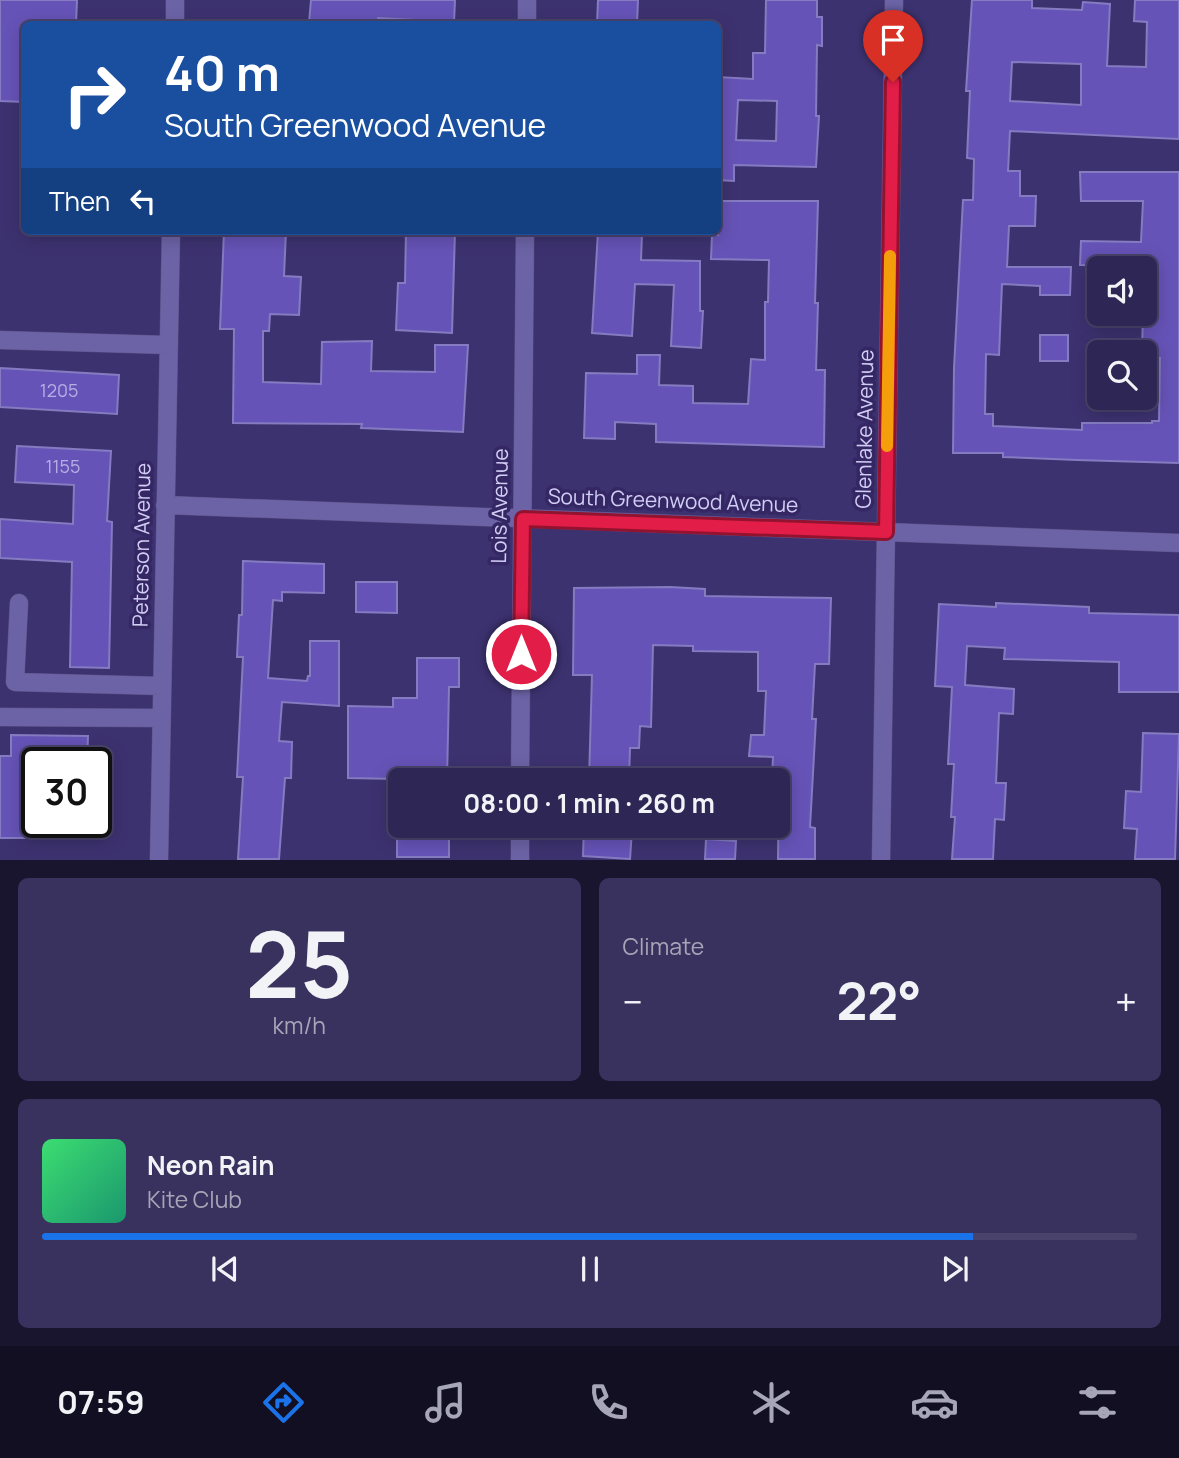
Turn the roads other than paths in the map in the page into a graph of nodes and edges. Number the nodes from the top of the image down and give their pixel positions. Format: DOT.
graph roads {
  1 [pos="176,0"];
  2 [pos="527,0"];
  3 [pos="894,0"];
  4 [pos="175,21"];
  5 [pos="527,21"];
  6 [pos="171,235"];
  7 [pos="525,235"];
  8 [pos="0,340"];
  9 [pos="168,345"];
  10 [pos="165,505"];
  11 [pos="523,519"];
  12 [pos="886,532"];
  13 [pos="1179,543"];
  14 [pos="19,603"];
  15 [pos="162,686"];
  16 [pos="0,717"];
  17 [pos="162,718"];
  18 [pos="520,768"];
  19 [pos="520,838"];
  20 [pos="159,859"];
  21 [pos="520,859"];
  22 [pos="881,859"];
  1 -- 4 [label="street"];
  2 -- 5 [label="street"];
  3 -- 12 [label="street, Glenlake Avenue"];
  6 -- 9 [label="street, Peterson Avenue"];
  7 -- 11 [label="street, Lois Avenue"];
  8 -- 9 [label="street"];
  9 -- 10 [label="street, Peterson Avenue"];
  10 -- 11 [label="street, South Greenwood Avenue"];
  10 -- 15 [label="street, Peterson Avenue"];
  11 -- 12 [label="street, South Greenwood Avenue"];
  11 -- 18 [label="street, Lois Avenue"];
  12 -- 13 [label="street, South Greenwood Avenue"];
  12 -- 22 [label="street, Glenlake Avenue"];
  14 -- 15 [label="street"];
  15 -- 17 [label="street, Peterson Avenue"];
  16 -- 17 [label="street"];
  17 -- 20 [label="street, Peterson Avenue"];
  19 -- 21 [label="street"];
}
